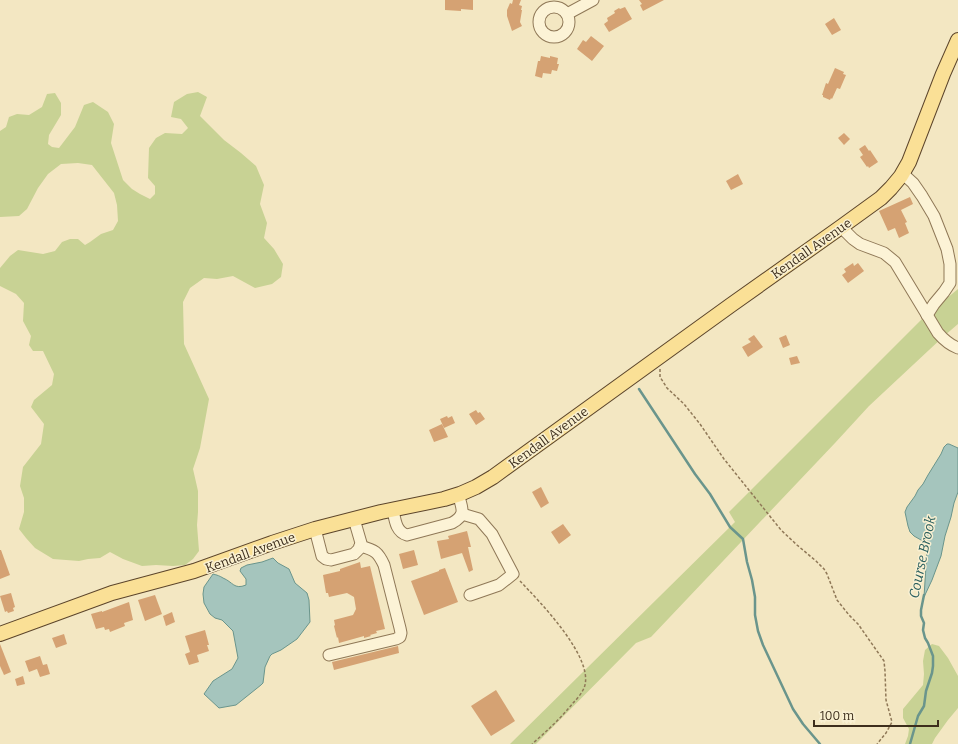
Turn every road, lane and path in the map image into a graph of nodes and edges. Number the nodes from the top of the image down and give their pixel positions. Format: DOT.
graph roads {
  1 [pos="593,0"];
  2 [pos="568,14"];
  3 [pos="958,40"];
  4 [pos="902,173"];
  5 [pos="841,227"];
  6 [pos="927,315"];
  7 [pos="958,348"];
  8 [pos="661,355"];
  9 [pos="458,494"];
  10 [pos="392,510"];
  11 [pos="462,514"];
  12 [pos="354,519"];
  13 [pos="315,529"];
  14 [pos="360,546"];
  15 [pos="513,574"];
  16 [pos="470,595"];
  17 [pos="0,634"];
  18 [pos="329,655"];
  19 [pos="532,744"];
  20 [pos="877,744"];
  1 -- 2 [label="street"];
  3 -- 4 [label="main road, Kendall Avenue"];
  4 -- 5 [label="main road, Kendall Avenue"];
  4 -- 6 [label="street"];
  5 -- 6 [label="street"];
  5 -- 8 [label="main road, Kendall Avenue"];
  6 -- 7 [label="street"];
  8 -- 9 [label="main road, Kendall Avenue"];
  8 -- 20 [label="path"];
  9 -- 10 [label="main road, Kendall Avenue"];
  9 -- 11 [label="street"];
  10 -- 11 [label="street"];
  10 -- 12 [label="main road, Kendall Avenue"];
  11 -- 15 [label="street"];
  12 -- 13 [label="main road, Kendall Avenue"];
  12 -- 14 [label="street"];
  13 -- 14 [label="street"];
  13 -- 17 [label="main road, Kendall Avenue"];
  14 -- 18 [label="street"];
  15 -- 16 [label="street"];
  15 -- 19 [label="path"];
}
